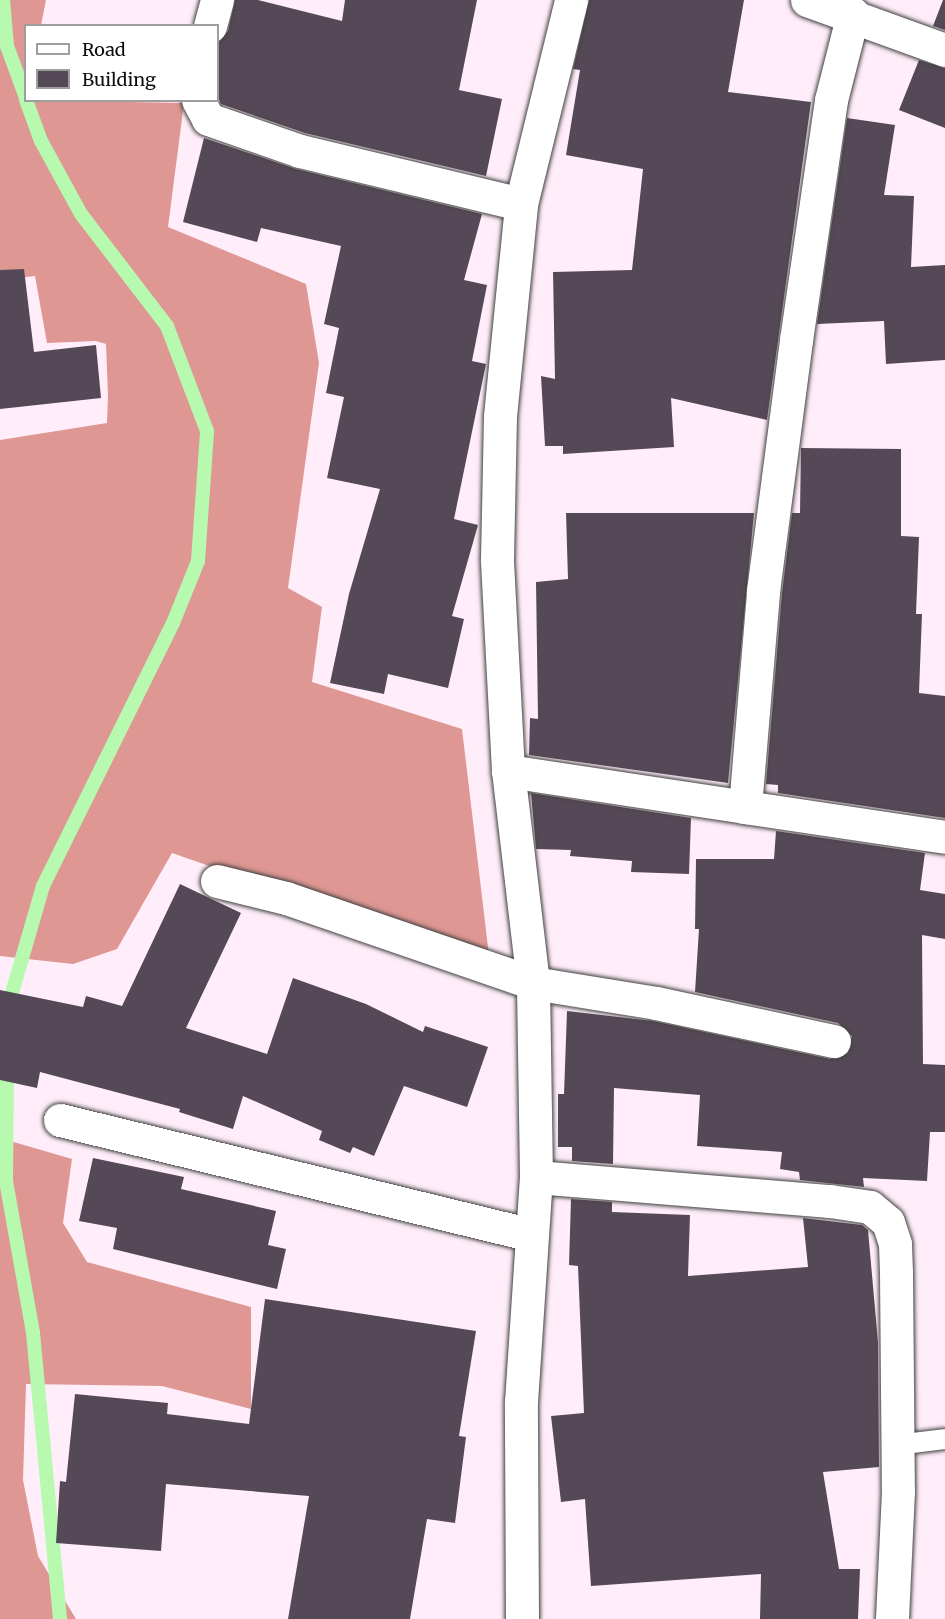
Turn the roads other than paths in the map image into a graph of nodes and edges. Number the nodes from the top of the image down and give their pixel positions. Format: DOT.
graph roads {
  1 [pos="217,0"];
  2 [pos="571,0"];
  3 [pos="831,5"];
  4 [pos="211,24"];
  5 [pos="945,51"];
  6 [pos="199,102"];
  7 [pos="521,204"];
  8 [pos="508,771"];
  9 [pos="745,807"];
  10 [pos="945,837"];
  11 [pos="217,881"];
  12 [pos="534,983"];
  13 [pos="834,1041"];
  14 [pos="60,1120"];
  15 [pos="536,1177"];
  16 [pos="531,1235"];
  17 [pos="945,1440"];
  18 [pos="896,1445"];
  19 [pos="522,1619"];
  20 [pos="892,1619"];
  1 -- 4 [label="street"];
  2 -- 7 [label="street"];
  3 -- 5 [label="street"];
  3 -- 9 [label="street"];
  6 -- 7 [label="street"];
  7 -- 8 [label="street"];
  8 -- 9 [label="street"];
  8 -- 12 [label="street"];
  9 -- 10 [label="street"];
  11 -- 12 [label="street"];
  12 -- 13 [label="street"];
  12 -- 15 [label="street"];
  14 -- 16 [label="street"];
  15 -- 16 [label="street"];
  15 -- 18 [label="street"];
  16 -- 19 [label="street"];
  17 -- 18 [label="lane"];
  18 -- 20 [label="street"];
}
